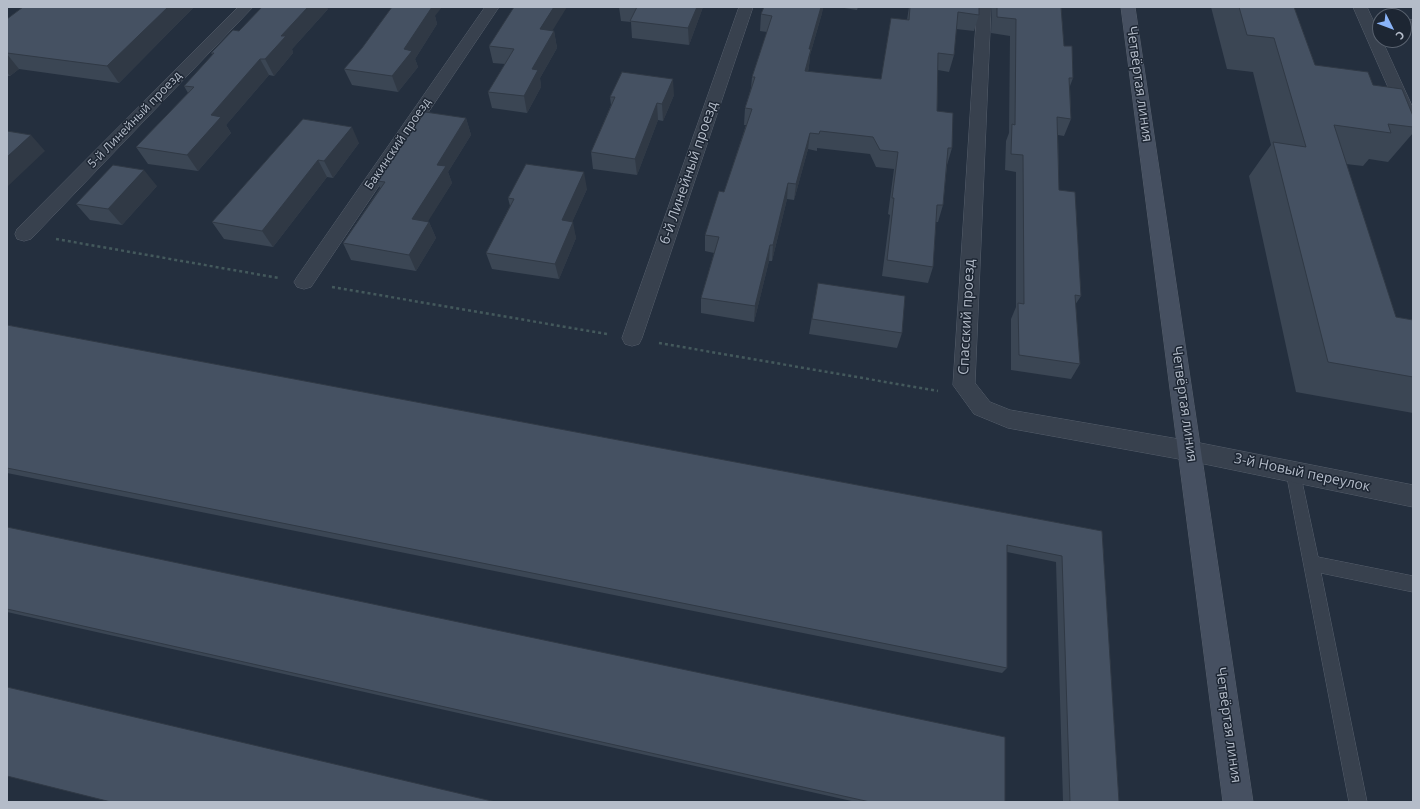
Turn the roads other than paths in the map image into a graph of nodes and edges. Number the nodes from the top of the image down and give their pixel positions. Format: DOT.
graph roads {
  1 [pos="246,7"];
  2 [pos="492,7"];
  3 [pos="746,7"];
  4 [pos="984,7"];
  5 [pos="1128,7"];
  6 [pos="1368,15"];
  7 [pos="1413,126"];
  8 [pos="24,234"];
  9 [pos="304,282"];
  10 [pos="632,338"];
  11 [pos="1190,451"];
  12 [pos="1293,472"];
  13 [pos="1413,496"];
  14 [pos="1311,563"];
  15 [pos="1413,584"];
  16 [pos="1238,802"];
  17 [pos="1358,802"];
  1 -- 8 [label="street, 5-й Линейный проезд"];
  2 -- 9 [label="street, Бакинский проезд"];
  3 -- 10 [label="street, 6-й Линейный проезд"];
  4 -- 11 [label="street, Спасский проезд"];
  5 -- 11 [label="street, Четвёртая линия"];
  6 -- 7 [label="street"];
  11 -- 12 [label="street, 3-й Новый переулок"];
  11 -- 16 [label="street, Четвёртая линия"];
  12 -- 13 [label="street, 3-й Новый переулок"];
  12 -- 14 [label="lane"];
  14 -- 15 [label="lane"];
  14 -- 17 [label="lane"];
}
